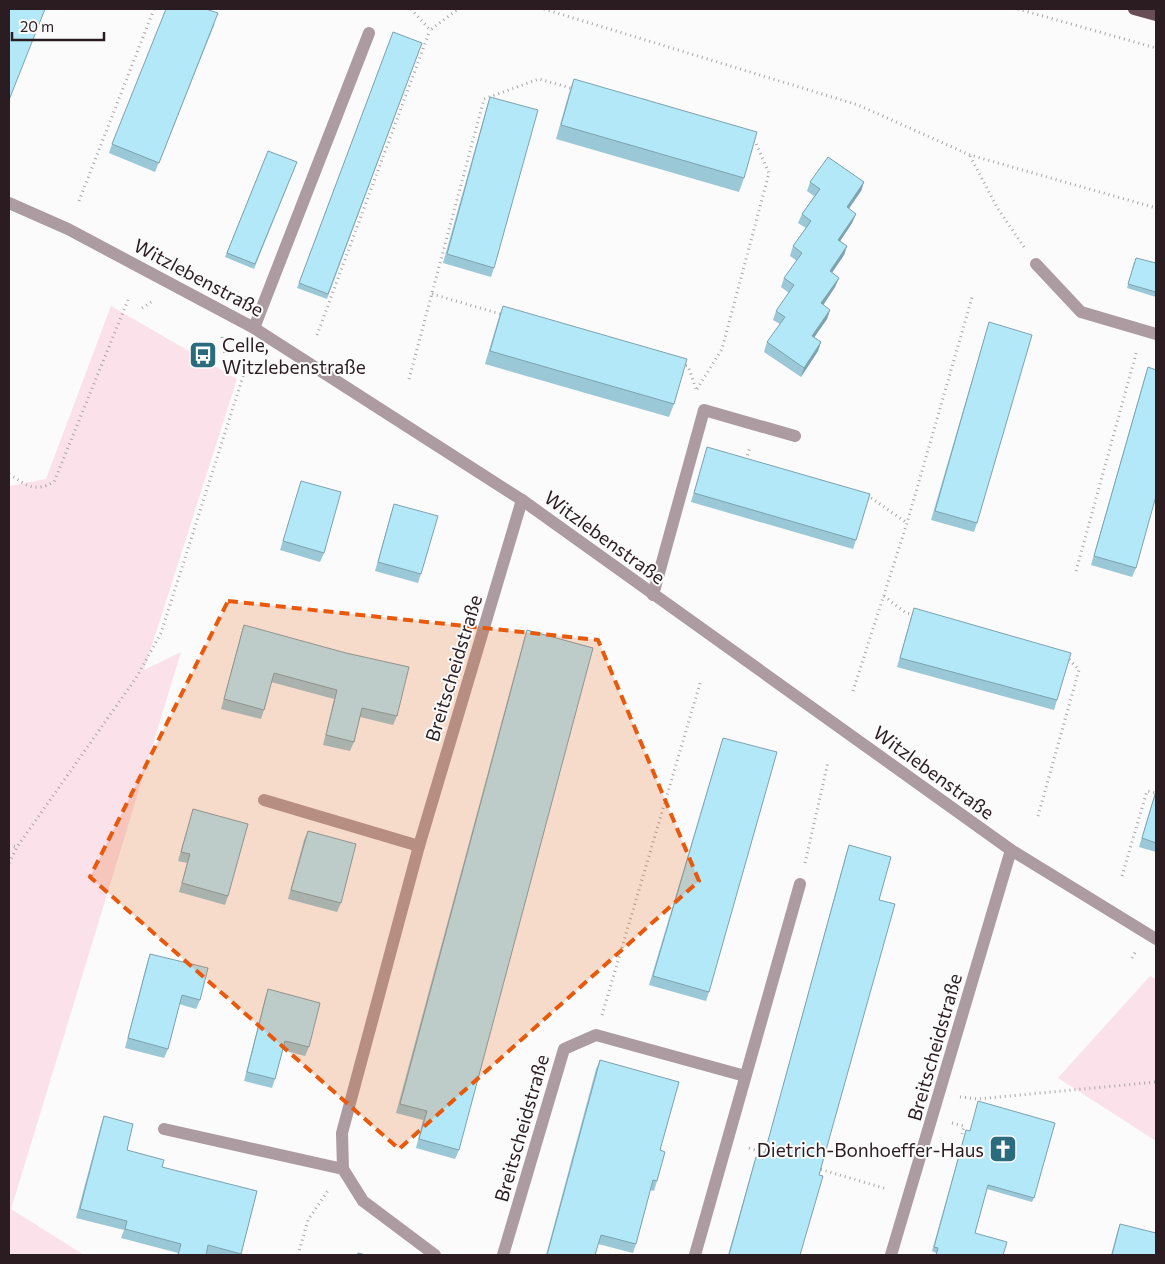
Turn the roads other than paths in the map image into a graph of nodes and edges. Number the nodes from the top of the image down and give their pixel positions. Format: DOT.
graph roads {
  1 [pos="1134,9"];
  2 [pos="1156,15"];
  3 [pos="368,32"];
  4 [pos="9,203"];
  5 [pos="1036,264"];
  6 [pos="254,328"];
  7 [pos="1156,334"];
  8 [pos="795,436"];
  9 [pos="522,500"];
  10 [pos="653,595"];
  11 [pos="264,800"];
  12 [pos="419,846"];
  13 [pos="1010,850"];
  14 [pos="800,884"];
  15 [pos="1156,939"];
  16 [pos="745,1076"];
  17 [pos="164,1129"];
  18 [pos="343,1169"];
  19 [pos="435,1255"];
  20 [pos="503,1255"];
  21 [pos="695,1255"];
  22 [pos="891,1255"];
  1 -- 2 [label="main road"];
  3 -- 6 [label="street"];
  4 -- 6 [label="street, Witzlebenstraße"];
  5 -- 7 [label="street"];
  6 -- 9 [label="street, Witzlebenstraße"];
  8 -- 10 [label="street"];
  9 -- 10 [label="street, Witzlebenstraße"];
  9 -- 12 [label="street, Breitscheidstraße"];
  10 -- 13 [label="street, Witzlebenstraße"];
  11 -- 12 [label="street"];
  12 -- 18 [label="street, Breitscheidstraße"];
  13 -- 15 [label="street, Witzlebenstraße"];
  13 -- 22 [label="street, Breitscheidstraße"];
  14 -- 16 [label="street"];
  16 -- 20 [label="street, Breitscheidstraße"];
  16 -- 21 [label="street"];
  17 -- 18 [label="street"];
  18 -- 19 [label="street"];
}
